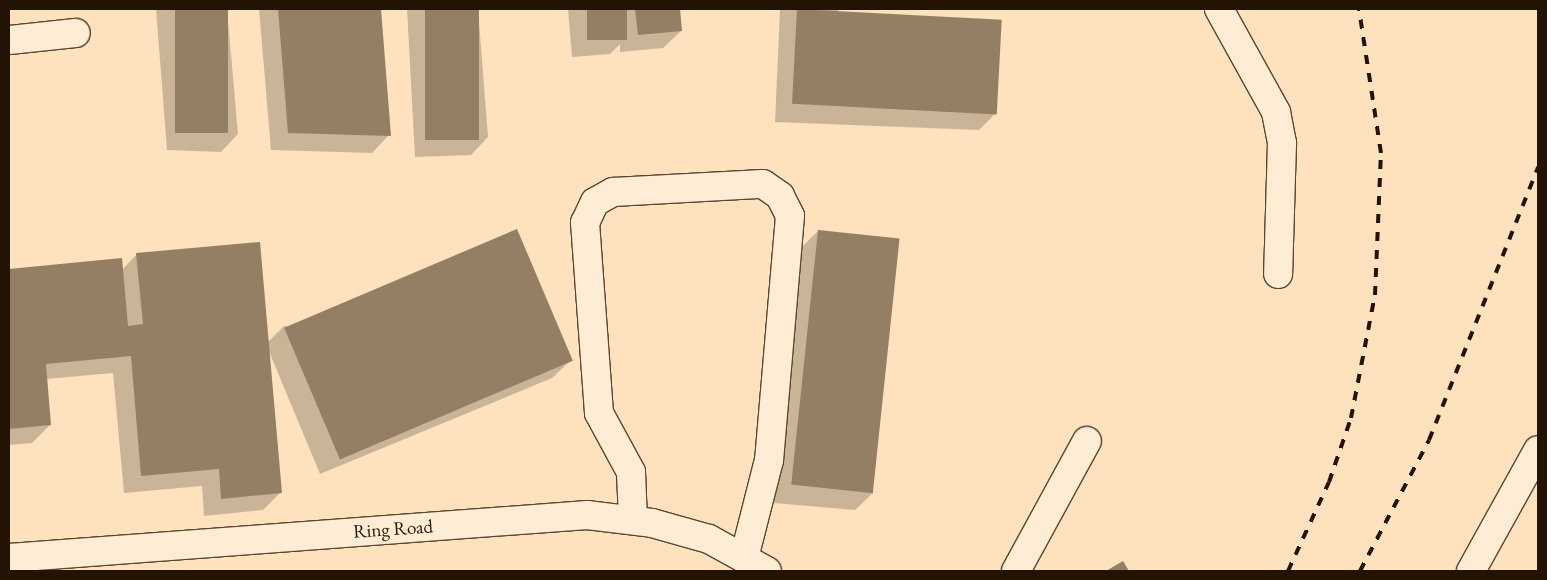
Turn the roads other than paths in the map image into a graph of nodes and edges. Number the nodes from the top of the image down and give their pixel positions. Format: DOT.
graph roads {
  1 [pos="1219,9"];
  2 [pos="76,33"];
  3 [pos="9,40"];
  4 [pos="1278,274"];
  5 [pos="1086,441"];
  6 [pos="1538,450"];
  7 [pos="633,520"];
  8 [pos="9,558"];
  9 [pos="756,565"];
  10 [pos="1016,571"];
  11 [pos="1471,571"];
  1 -- 4 [label="street"];
  2 -- 3 [label="street"];
  5 -- 10 [label="street"];
  6 -- 11 [label="street"];
  7 -- 8 [label="street, Ring Road"];
  7 -- 9 [label="street, Ring Road"];
  7 -- 9 [label="street"];
}
